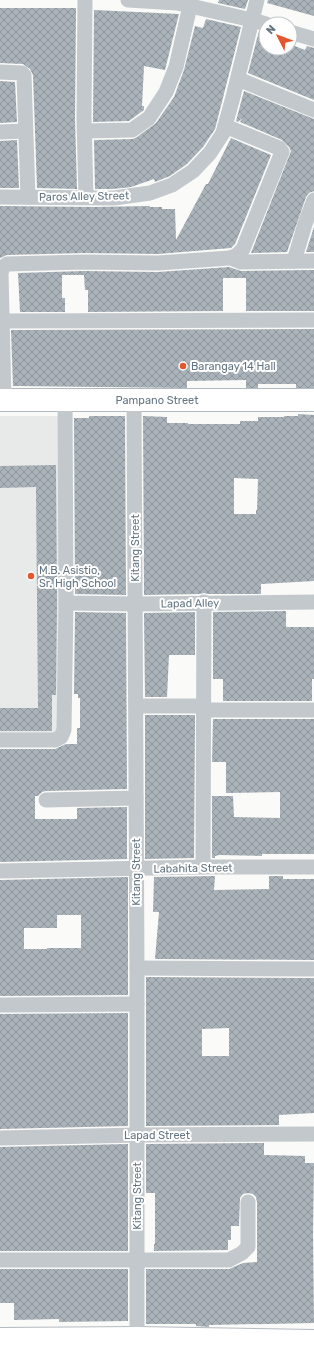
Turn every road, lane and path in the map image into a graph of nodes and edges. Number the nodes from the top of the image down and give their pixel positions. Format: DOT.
graph roads {
  1 [pos="86,0"];
  2 [pos="128,0"];
  3 [pos="257,0"];
  4 [pos="190,6"];
  5 [pos="252,20"];
  6 [pos="258,22"];
  7 [pos="298,35"];
  8 [pos="314,40"];
  9 [pos="0,72"];
  10 [pos="238,79"];
  11 [pos="314,110"];
  12 [pos="225,126"];
  13 [pos="25,131"];
  14 [pos="85,131"];
  15 [pos="0,132"];
  16 [pos="0,197"];
  17 [pos="28,197"];
  18 [pos="86,197"];
  19 [pos="314,200"];
  20 [pos="231,258"];
  21 [pos="294,261"];
  22 [pos="314,261"];
  23 [pos="314,320"];
  24 [pos="1,321"];
  25 [pos="2,400"];
  26 [pos="65,400"];
  27 [pos="134,400"];
  28 [pos="314,400"];
  29 [pos="204,602"];
  30 [pos="314,602"];
  31 [pos="66,603"];
  32 [pos="136,604"];
  33 [pos="136,706"];
  34 [pos="204,708"];
  35 [pos="314,710"];
  36 [pos="0,740"];
  37 [pos="136,798"];
  38 [pos="46,800"];
  39 [pos="203,867"];
  40 [pos="314,867"];
  41 [pos="136,869"];
  42 [pos="0,871"];
  43 [pos="137,968"];
  44 [pos="314,969"];
  45 [pos="137,1004"];
  46 [pos="0,1005"];
  47 [pos="314,1134"];
  48 [pos="137,1135"];
  49 [pos="0,1138"];
  50 [pos="248,1202"];
  51 [pos="137,1259"];
  52 [pos="0,1260"];
  53 [pos="0,1339"];
  54 [pos="137,1341"];
  55 [pos="314,1341"];
  1 -- 14 [label="street"];
  2 -- 4 [label="street"];
  3 -- 5 [label="street, Paros Alley Street"];
  4 -- 5 [label="street"];
  4 -- 14 [label="street"];
  5 -- 6 [label="street"];
  5 -- 10 [label="street, Paros Alley Street"];
  7 -- 8 [label="street"];
  9 -- 13 [label="street"];
  10 -- 11 [label="street"];
  10 -- 12 [label="street, Paros Alley Street"];
  12 -- 18 [label="street, Paros Alley Street"];
  12 -- 20 [label="street"];
  13 -- 15 [label="street"];
  13 -- 17 [label="street"];
  14 -- 18 [label="street"];
  16 -- 17 [label="street, Paros Alley Street"];
  17 -- 18 [label="street, Paros Alley Street"];
  19 -- 21 [label="street"];
  20 -- 21 [label="street"];
  20 -- 24 [label="street"];
  21 -- 22 [label="street"];
  23 -- 24 [label="street"];
  24 -- 25 [label="street"];
  25 -- 26 [label="main road, Pampano Street"];
  26 -- 27 [label="main road, Pampano Street"];
  26 -- 31 [label="street"];
  27 -- 28 [label="main road, Pampano Street"];
  27 -- 32 [label="street, Kitang Street"];
  29 -- 30 [label="street, Lapad Alley"];
  29 -- 32 [label="street, Lapad Alley"];
  29 -- 34 [label="street"];
  31 -- 32 [label="street, Lapad Alley"];
  31 -- 36 [label="street"];
  32 -- 33 [label="street, Kitang Street"];
  33 -- 34 [label="street"];
  33 -- 37 [label="street, Kitang Street"];
  34 -- 35 [label="street"];
  34 -- 39 [label="street"];
  37 -- 38 [label="street"];
  37 -- 41 [label="street, Kitang Street"];
  39 -- 40 [label="street, Labahita Street"];
  39 -- 41 [label="street, Labahita Street"];
  41 -- 42 [label="street, Labahita Street"];
  41 -- 43 [label="street, Kitang Street"];
  43 -- 44 [label="street"];
  43 -- 45 [label="street, Kitang Street"];
  45 -- 46 [label="street"];
  45 -- 48 [label="street, Kitang Street"];
  47 -- 48 [label="street, Lapad Street"];
  48 -- 49 [label="street, Lapad Street"];
  48 -- 51 [label="street, Kitang Street"];
  50 -- 51 [label="street"];
  51 -- 52 [label="street"];
  51 -- 54 [label="street, Kitang Street"];
  53 -- 54 [label="main road"];
  54 -- 55 [label="main road"];
}
